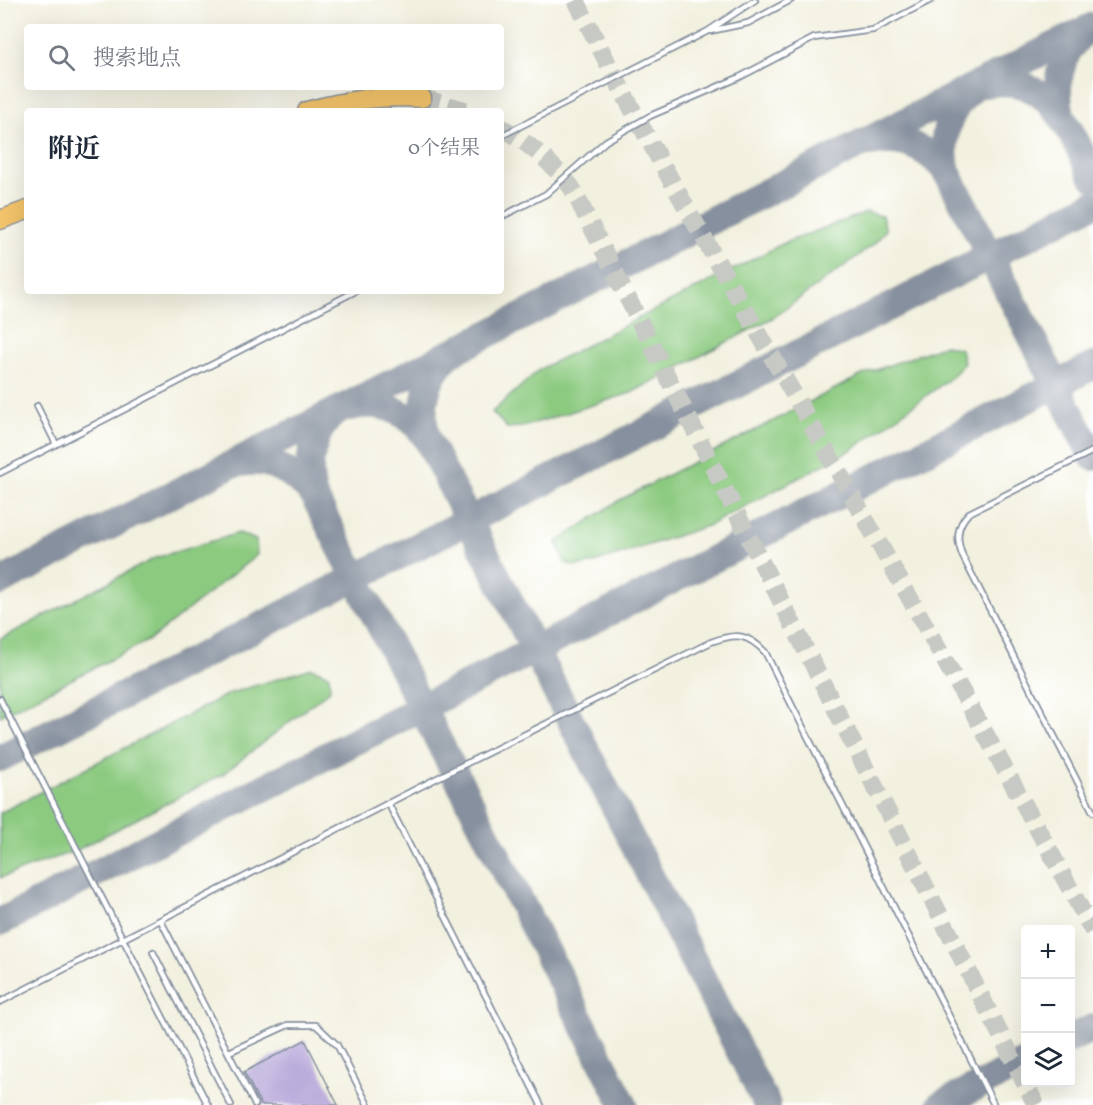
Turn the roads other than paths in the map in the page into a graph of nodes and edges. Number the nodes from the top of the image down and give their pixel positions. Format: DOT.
graph roads {
  1 [pos="755,0"];
  2 [pos="791,0"];
  3 [pos="931,0"];
  4 [pos="708,32"];
  5 [pos="422,98"];
  6 [pos="318,108"];
  7 [pos="504,134"];
  8 [pos="24,211"];
  9 [pos="504,215"];
  10 [pos="0,220"];
  11 [pos="350,294"];
  12 [pos="37,406"];
  13 [pos="57,444"];
  14 [pos="1093,451"];
  15 [pos="0,473"];
  16 [pos="0,699"];
  17 [pos="388,804"];
  18 [pos="1093,812"];
  19 [pos="161,921"];
  20 [pos="124,938"];
  21 [pos="153,952"];
  22 [pos="0,1002"];
  23 [pos="229,1053"];
  24 [pos="208,1105"];
  25 [pos="231,1105"];
  26 [pos="255,1105"];
  27 [pos="368,1105"];
  28 [pos="541,1105"];
  29 [pos="994,1105"];
  1 -- 4 [label="lane"];
  2 -- 4 [label="lane"];
  3 -- 9 [label="lane"];
  4 -- 7 [label="lane"];
  5 -- 6 [label="highway"];
  8 -- 10 [label="highway"];
  11 -- 13 [label="lane"];
  12 -- 13 [label="lane"];
  13 -- 15 [label="lane"];
  14 -- 18 [label="lane"];
  16 -- 20 [label="lane"];
  17 -- 19 [label="lane"];
  17 -- 28 [label="lane"];
  17 -- 29 [label="lane"];
  19 -- 20 [label="lane"];
  19 -- 23 [label="lane"];
  20 -- 22 [label="lane"];
  20 -- 24 [label="lane"];
  21 -- 25 [label="lane"];
  23 -- 26 [label="lane"];
  23 -- 27 [label="lane"];
}
